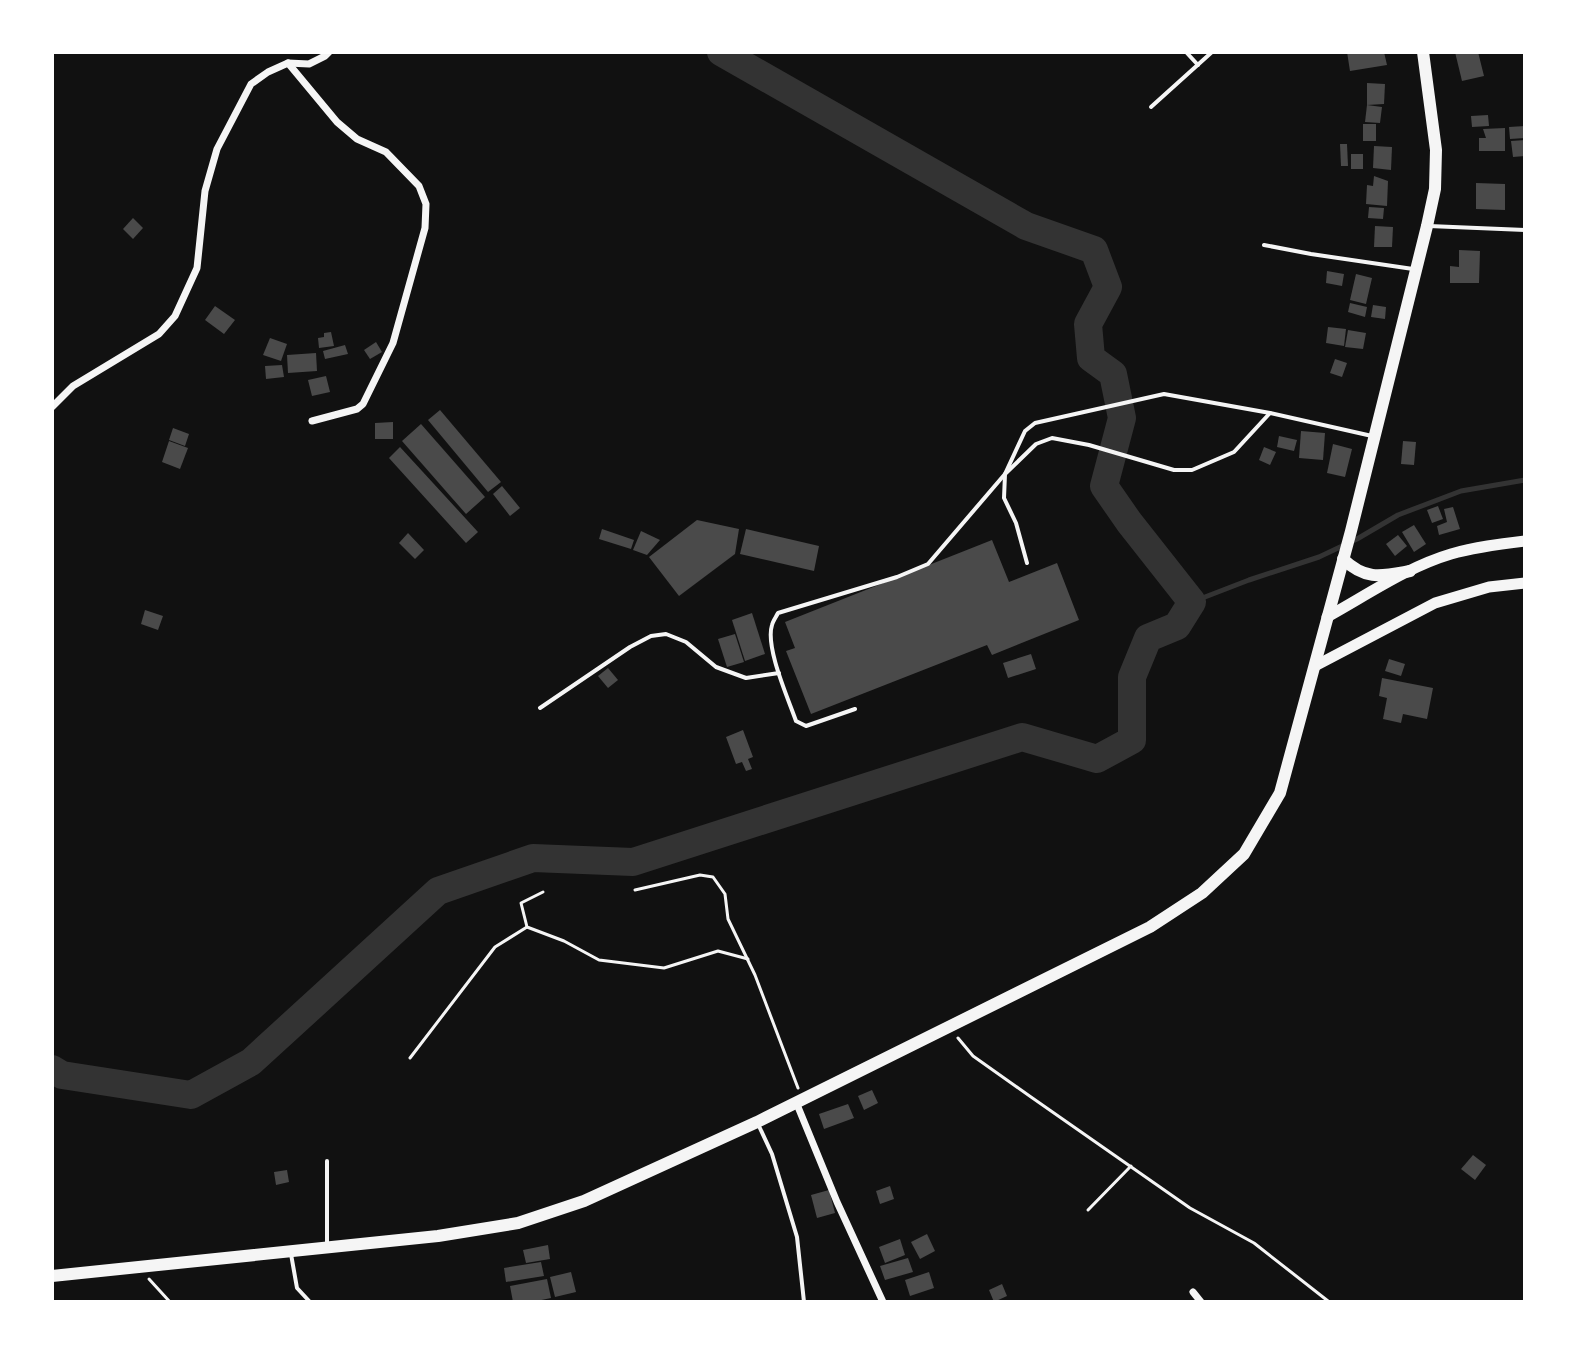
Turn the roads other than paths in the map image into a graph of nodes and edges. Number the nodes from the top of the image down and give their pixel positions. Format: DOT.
graph roads {
  1 [pos="329,52"];
  2 [pos="1186,52"];
  3 [pos="1212,52"];
  4 [pos="1423,52"];
  5 [pos="288,63"];
  6 [pos="1198,65"];
  7 [pos="1151,107"];
  8 [pos="1427,226"];
  9 [pos="1525,230"];
  10 [pos="1264,245"];
  11 [pos="1416,270"];
  12 [pos="52,407"];
  13 [pos="1270,413"];
  14 [pos="312,421"];
  15 [pos="1374,437"];
  16 [pos="1005,474"];
  17 [pos="1525,541"];
  18 [pos="1344,556"];
  19 [pos="1027,563"];
  20 [pos="1410,571"];
  21 [pos="1525,583"];
  22 [pos="1327,617"];
  23 [pos="1315,666"];
  24 [pos="779,673"];
  25 [pos="540,708"];
  26 [pos="855,709"];
  27 [pos="799,1101"];
  28 [pos="757,1122"];
  29 [pos="327,1161"];
  30 [pos="326,1248"];
  31 [pos="291,1251"];
  32 [pos="52,1276"];
  33 [pos="1193,1292"];
  34 [pos="310,1302"];
  35 [pos="804,1302"];
  36 [pos="883,1302"];
  37 [pos="1201,1302"];
  1 -- 5 [label="street"];
  2 -- 6 [label="lane"];
  3 -- 6 [label="lane"];
  4 -- 8 [label="highway"];
  5 -- 12 [label="street"];
  5 -- 14 [label="street"];
  6 -- 7 [label="lane"];
  8 -- 9 [label="lane"];
  8 -- 11 [label="highway"];
  10 -- 11 [label="lane"];
  11 -- 15 [label="highway"];
  13 -- 15 [label="lane"];
  13 -- 16 [label="lane"];
  13 -- 16 [label="lane"];
  15 -- 18 [label="highway"];
  16 -- 19 [label="lane"];
  16 -- 24 [label="lane"];
  17 -- 20 [label="main road"];
  18 -- 20 [label="highway"];
  18 -- 22 [label="highway"];
  20 -- 22 [label="main road"];
  21 -- 23 [label="main road"];
  22 -- 23 [label="highway"];
  23 -- 27 [label="highway"];
  24 -- 25 [label="lane"];
  24 -- 26 [label="lane"];
  27 -- 28 [label="highway"];
  27 -- 36 [label="street"];
  28 -- 30 [label="highway"];
  28 -- 35 [label="lane"];
  29 -- 30 [label="lane"];
  30 -- 31 [label="highway"];
  31 -- 32 [label="highway"];
  31 -- 34 [label="lane"];
  33 -- 37 [label="street"];
}
